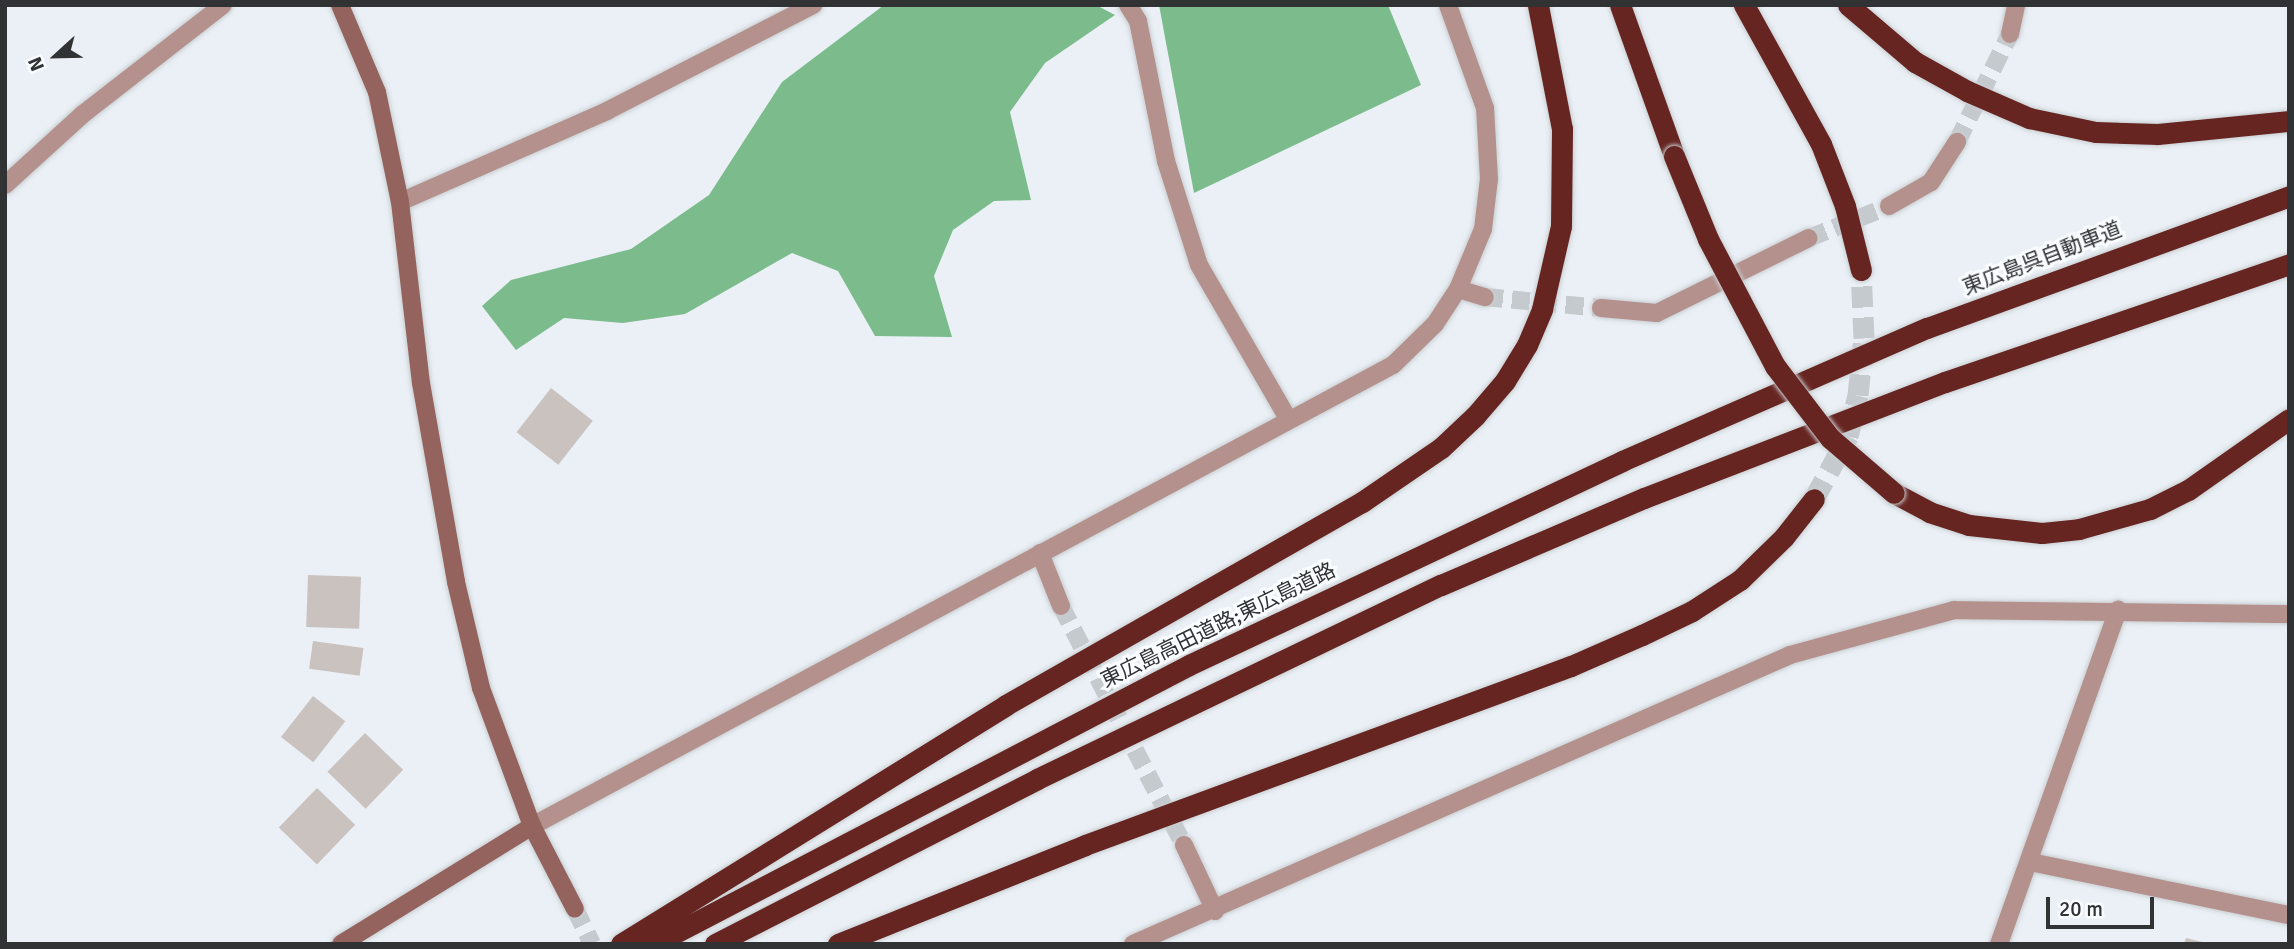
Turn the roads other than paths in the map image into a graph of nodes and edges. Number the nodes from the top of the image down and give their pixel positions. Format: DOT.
graph roads {
  1 [pos="223,5"];
  2 [pos="340,5"];
  3 [pos="813,5"];
  4 [pos="1128,5"];
  5 [pos="1448,5"];
  6 [pos="1538,5"];
  7 [pos="1620,5"];
  8 [pos="1744,5"];
  9 [pos="1848,5"];
  10 [pos="2016,5"];
  11 [pos="2010,34"];
  12 [pos="2289,121"];
  13 [pos="1957,142"];
  14 [pos="5,185"];
  15 [pos="2289,196"];
  16 [pos="400,202"];
  17 [pos="1889,206"];
  18 [pos="1810,238"];
  19 [pos="2289,264"];
  20 [pos="1861,270"];
  21 [pos="1458,289"];
  22 [pos="1485,298"];
  23 [pos="1601,308"];
  24 [pos="1817,375"];
  25 [pos="2289,419"];
  26 [pos="1289,420"];
  27 [pos="1814,499"];
  28 [pos="1040,553"];
  29 [pos="1061,606"];
  30 [pos="2118,610"];
  31 [pos="2289,614"];
  32 [pos="532,826"];
  33 [pos="1184,845"];
  34 [pos="2030,862"];
  35 [pos="575,909"];
  36 [pos="1215,911"];
  37 [pos="2289,915"];
  38 [pos="341,944"];
  39 [pos="621,944"];
  40 [pos="654,944"];
  41 [pos="715,944"];
  42 [pos="838,944"];
  43 [pos="1132,944"];
  44 [pos="1998,944"];
  1 -- 14 [label="street"];
  2 -- 16 [label="street"];
  3 -- 16 [label="street"];
  4 -- 26 [label="street"];
  5 -- 21 [label="street"];
  6 -- 39 [label="highway"];
  7 -- 25 [label="highway, bridge"];
  8 -- 20 [label="highway"];
  9 -- 12 [label="highway"];
  10 -- 11 [label="street"];
  13 -- 17 [label="street"];
  15 -- 24 [label="highway, 東広島呉自動車道"];
  16 -- 32 [label="street"];
  18 -- 23 [label="street"];
  19 -- 41 [label="highway"];
  21 -- 22 [label="street"];
  21 -- 26 [label="street"];
  24 -- 40 [label="highway, 東広島高田道路;東広島道路"];
  26 -- 28 [label="street"];
  27 -- 42 [label="highway"];
  28 -- 29 [label="street"];
  28 -- 32 [label="street"];
  30 -- 31 [label="street"];
  30 -- 34 [label="street"];
  30 -- 36 [label="street"];
  32 -- 35 [label="street"];
  32 -- 38 [label="street"];
  33 -- 36 [label="street"];
  34 -- 37 [label="street"];
  34 -- 44 [label="street"];
  36 -- 43 [label="street"];
}
